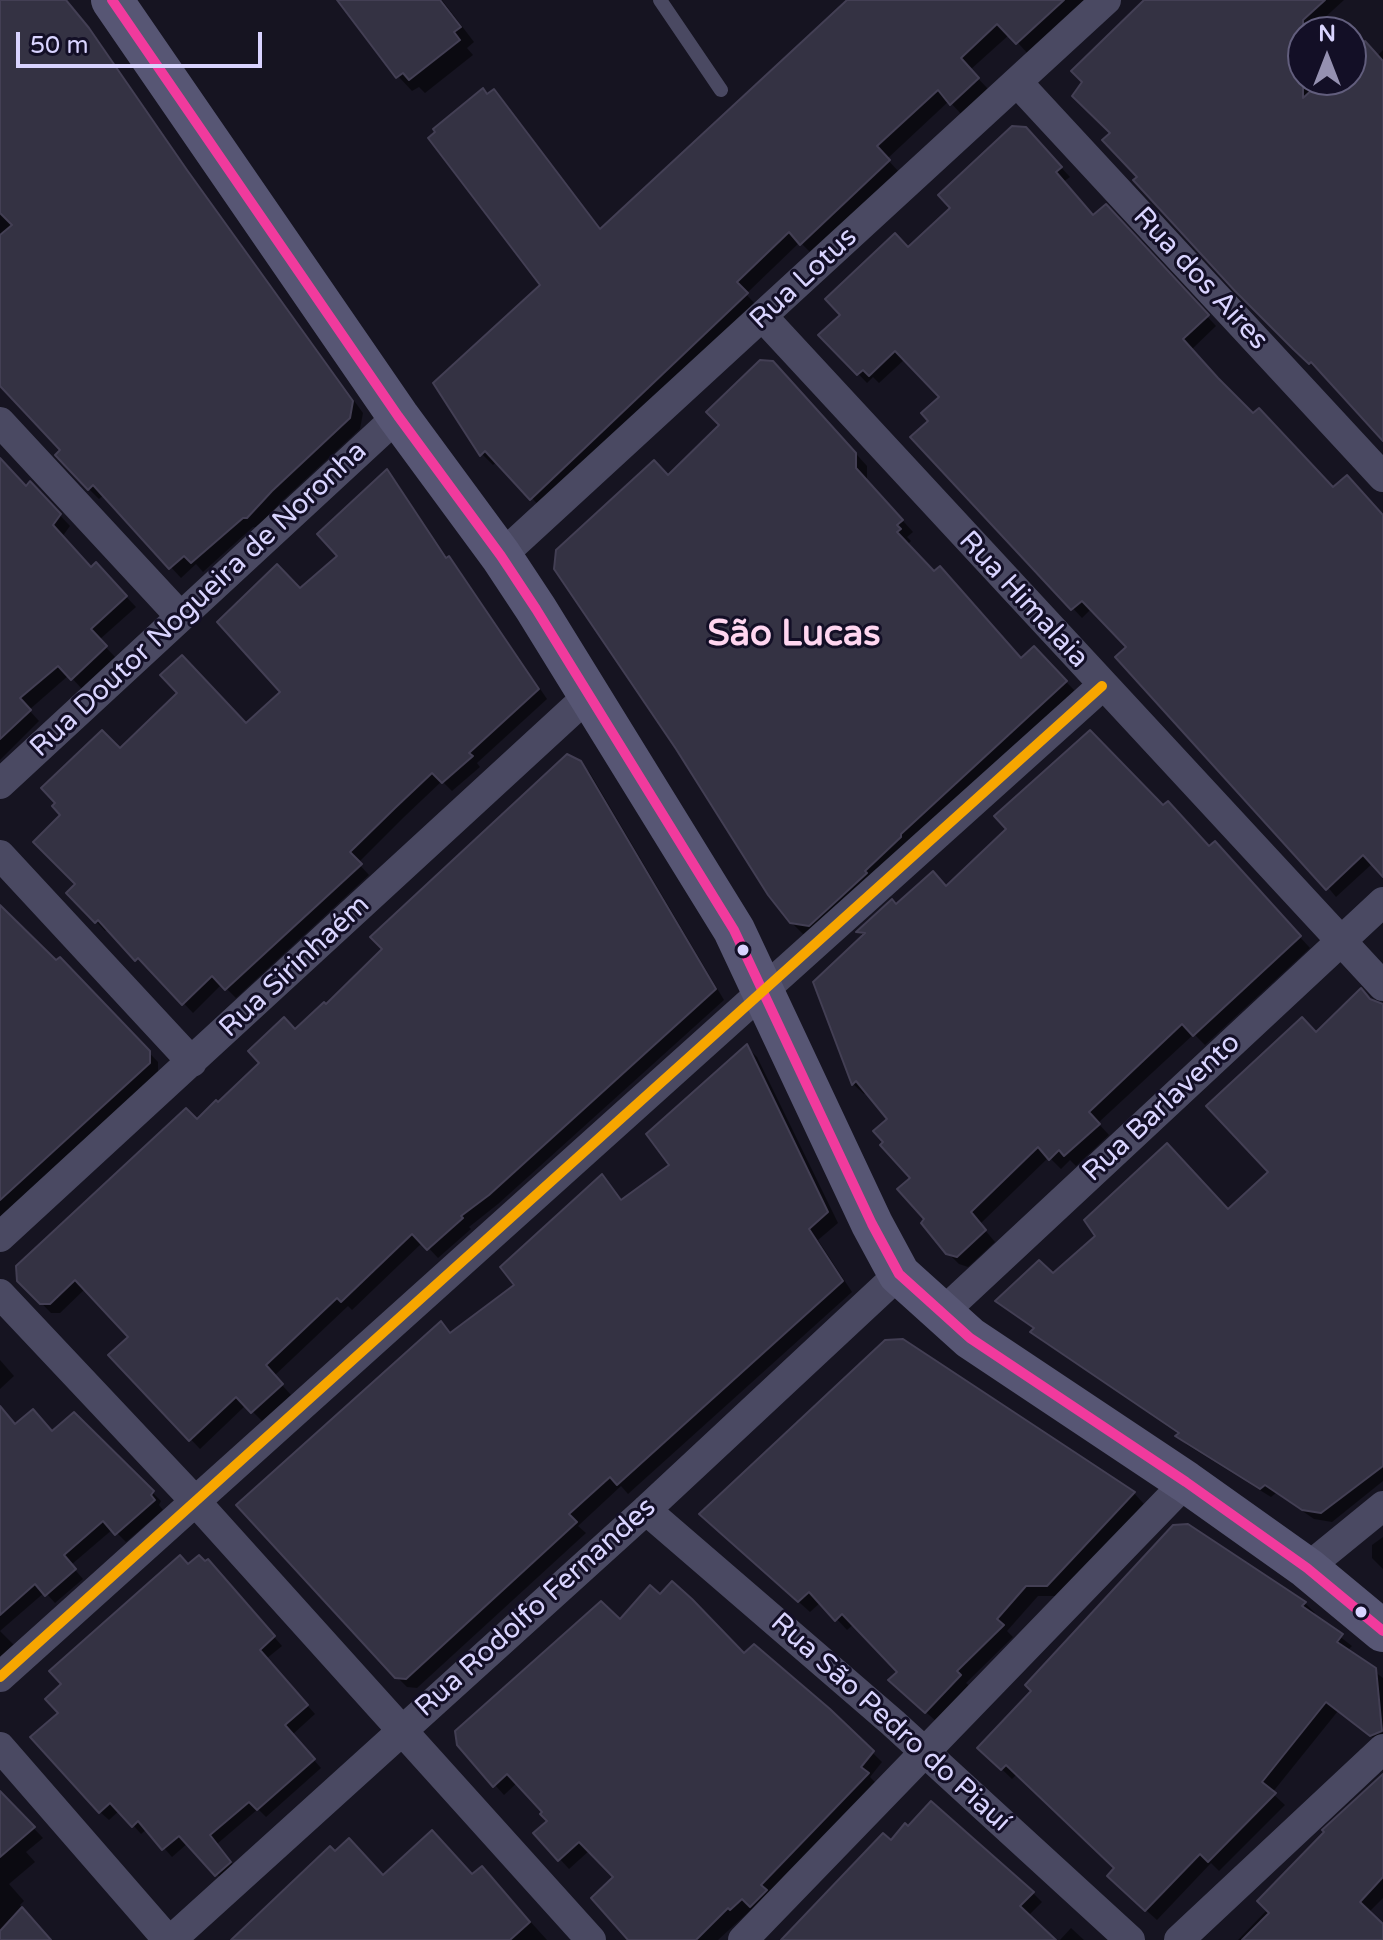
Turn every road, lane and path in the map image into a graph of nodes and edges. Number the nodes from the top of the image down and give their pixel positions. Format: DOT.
graph roads {
  1 [pos="112,0"];
  2 [pos="660,0"];
  3 [pos="1106,0"];
  4 [pos="1017,82"];
  5 [pos="721,90"];
  6 [pos="763,317"];
  7 [pos="398,416"];
  8 [pos="0,422"];
  9 [pos="1383,477"];
  10 [pos="501,556"];
  11 [pos="180,616"];
  12 [pos="1102,686"];
  13 [pos="588,696"];
  14 [pos="0,784"];
  15 [pos="0,855"];
  16 [pos="1383,902"];
  17 [pos="1341,941"];
  18 [pos="1383,986"];
  19 [pos="763,991"];
  20 [pos="192,1062"];
  21 [pos="0,1237"];
  22 [pos="899,1274"];
  23 [pos="0,1294"];
  24 [pos="941,1314"];
  25 [pos="1186,1482"];
  26 [pos="196,1502"];
  27 [pos="1383,1506"];
  28 [pos="646,1510"];
  29 [pos="1307,1568"];
  30 [pos="1383,1631"];
  31 [pos="0,1677"];
  32 [pos="402,1729"];
  33 [pos="0,1747"];
  34 [pos="1383,1749"];
  35 [pos="926,1753"];
  36 [pos="195,1929"];
  37 [pos="170,1940"];
  38 [pos="591,1940"];
  39 [pos="743,1940"];
  40 [pos="1130,1940"];
  41 [pos="1179,1940"];
  1 -- 7 [label="main road"];
  2 -- 5 [label="lane"];
  3 -- 4 [label="street, Rua Lotus"];
  4 -- 6 [label="street, Rua Lotus"];
  4 -- 9 [label="street, Rua dos Aires"];
  6 -- 10 [label="street, Rua Lotus"];
  6 -- 12 [label="street, Rua Himalaia"];
  7 -- 10 [label="main road"];
  7 -- 11 [label="street, Rua Doutor Nogueira de Noronha"];
  8 -- 11 [label="street"];
  10 -- 13 [label="main road"];
  11 -- 14 [label="street, Rua Doutor Nogueira de Noronha"];
  12 -- 17 [label="street, Rua Himalaia"];
  12 -- 19 [label="street"];
  13 -- 19 [label="main road"];
  13 -- 20 [label="street, Rua Sirinhaém"];
  15 -- 20 [label="street"];
  16 -- 17 [label="street, Rua Barlavento"];
  17 -- 18 [label="street, Rua Himalaia"];
  17 -- 24 [label="street, Rua Barlavento"];
  19 -- 22 [label="main road"];
  19 -- 26 [label="street"];
  20 -- 21 [label="street, Rua Sirinhaém"];
  22 -- 24 [label="main road"];
  22 -- 28 [label="street, Rua Rodolfo Fernandes"];
  23 -- 26 [label="street"];
  24 -- 25 [label="main road"];
  25 -- 29 [label="main road"];
  25 -- 35 [label="street"];
  26 -- 31 [label="street"];
  26 -- 32 [label="street"];
  27 -- 29 [label="street"];
  28 -- 32 [label="street, Rua Rodolfo Fernandes"];
  28 -- 35 [label="street, Rua São Pedro do Piauí"];
  29 -- 30 [label="main road"];
  32 -- 36 [label="street, Rua Rodolfo Fernandes"];
  32 -- 38 [label="street"];
  33 -- 37 [label="street"];
  34 -- 41 [label="street"];
  35 -- 39 [label="street"];
  35 -- 40 [label="street, Rua São Pedro do Piauí"];
  36 -- 37 [label="street, Rua Rodolfo Fernandes"];
}
